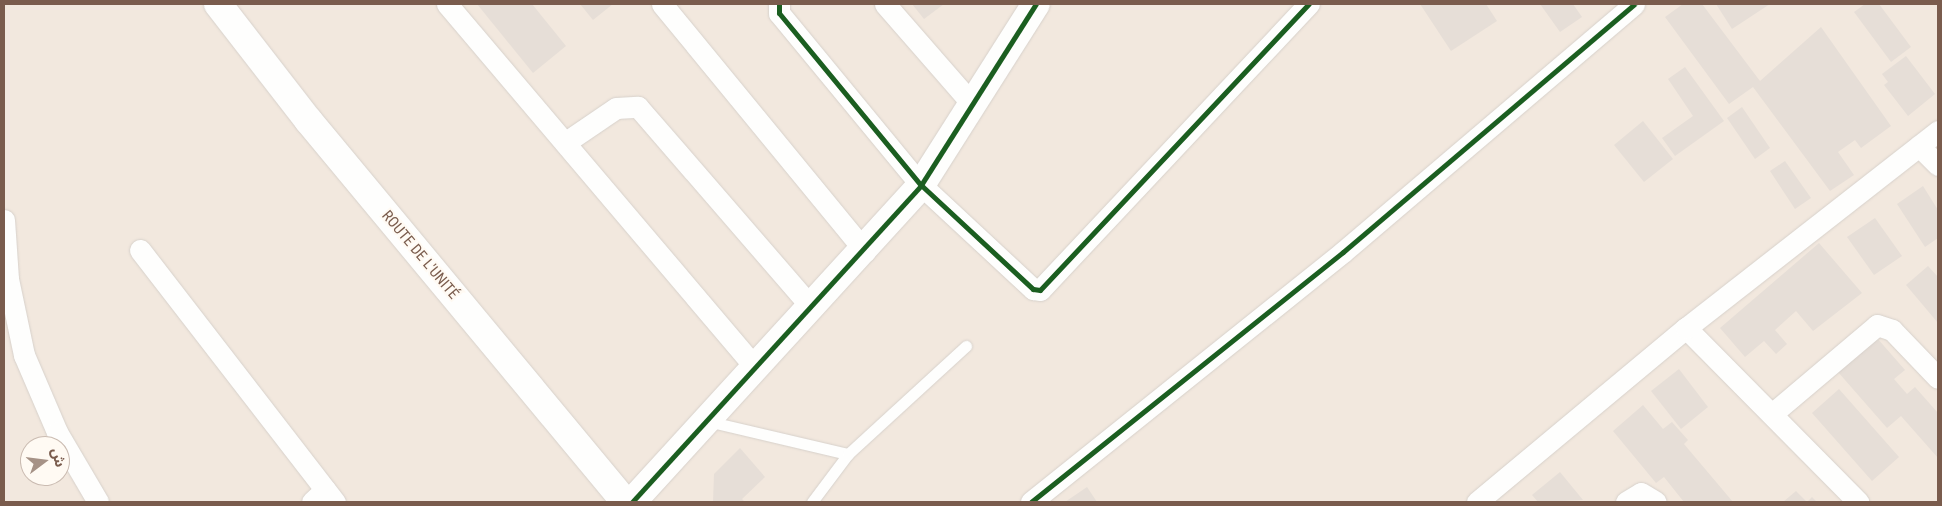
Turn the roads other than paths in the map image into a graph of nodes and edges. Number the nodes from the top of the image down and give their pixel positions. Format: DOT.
graph roads {
  1 [pos="218,4"];
  2 [pos="448,4"];
  3 [pos="662,4"];
  4 [pos="779,4"];
  5 [pos="885,4"];
  6 [pos="1036,4"];
  7 [pos="1309,4"];
  8 [pos="1626,6"];
  9 [pos="974,106"];
  10 [pos="1938,131"];
  11 [pos="566,142"];
  12 [pos="1919,146"];
  13 [pos="1938,164"];
  14 [pos="921,185"];
  15 [pos="4,220"];
  16 [pos="140,250"];
  17 [pos="865,252"];
  18 [pos="812,308"];
  19 [pos="1686,328"];
  20 [pos="966,346"];
  21 [pos="755,367"];
  22 [pos="1938,378"];
  23 [pos="1773,413"];
  24 [pos="706,421"];
  25 [pos="848,454"];
  26 [pos="324,498"];
  27 [pos="98,502"];
  28 [pos="625,502"];
  29 [pos="632,502"];
  30 [pos="812,502"];
  31 [pos="1031,502"];
  32 [pos="1477,502"];
  33 [pos="1626,502"];
  34 [pos="1656,502"];
  35 [pos="1858,502"];
  1 -- 28 [label="street, ROUTE DE L'UNITÉ"];
  2 -- 11 [label="street"];
  3 -- 17 [label="street"];
  4 -- 14 [label="street"];
  5 -- 9 [label="street"];
  6 -- 9 [label="street"];
  7 -- 14 [label="street"];
  8 -- 31 [label="street"];
  9 -- 14 [label="street"];
  10 -- 12 [label="street"];
  11 -- 18 [label="street"];
  11 -- 21 [label="street"];
  12 -- 13 [label="street"];
  12 -- 19 [label="street"];
  14 -- 17 [label="street"];
  15 -- 27 [label="street"];
  16 -- 26 [label="street"];
  17 -- 18 [label="street"];
  18 -- 21 [label="street"];
  19 -- 23 [label="street"];
  19 -- 32 [label="street"];
  20 -- 25 [label="lane"];
  21 -- 24 [label="street"];
  22 -- 23 [label="street"];
  23 -- 35 [label="street"];
  24 -- 25 [label="lane"];
  24 -- 29 [label="street"];
  25 -- 30 [label="lane"];
  33 -- 34 [label="street"];
}
